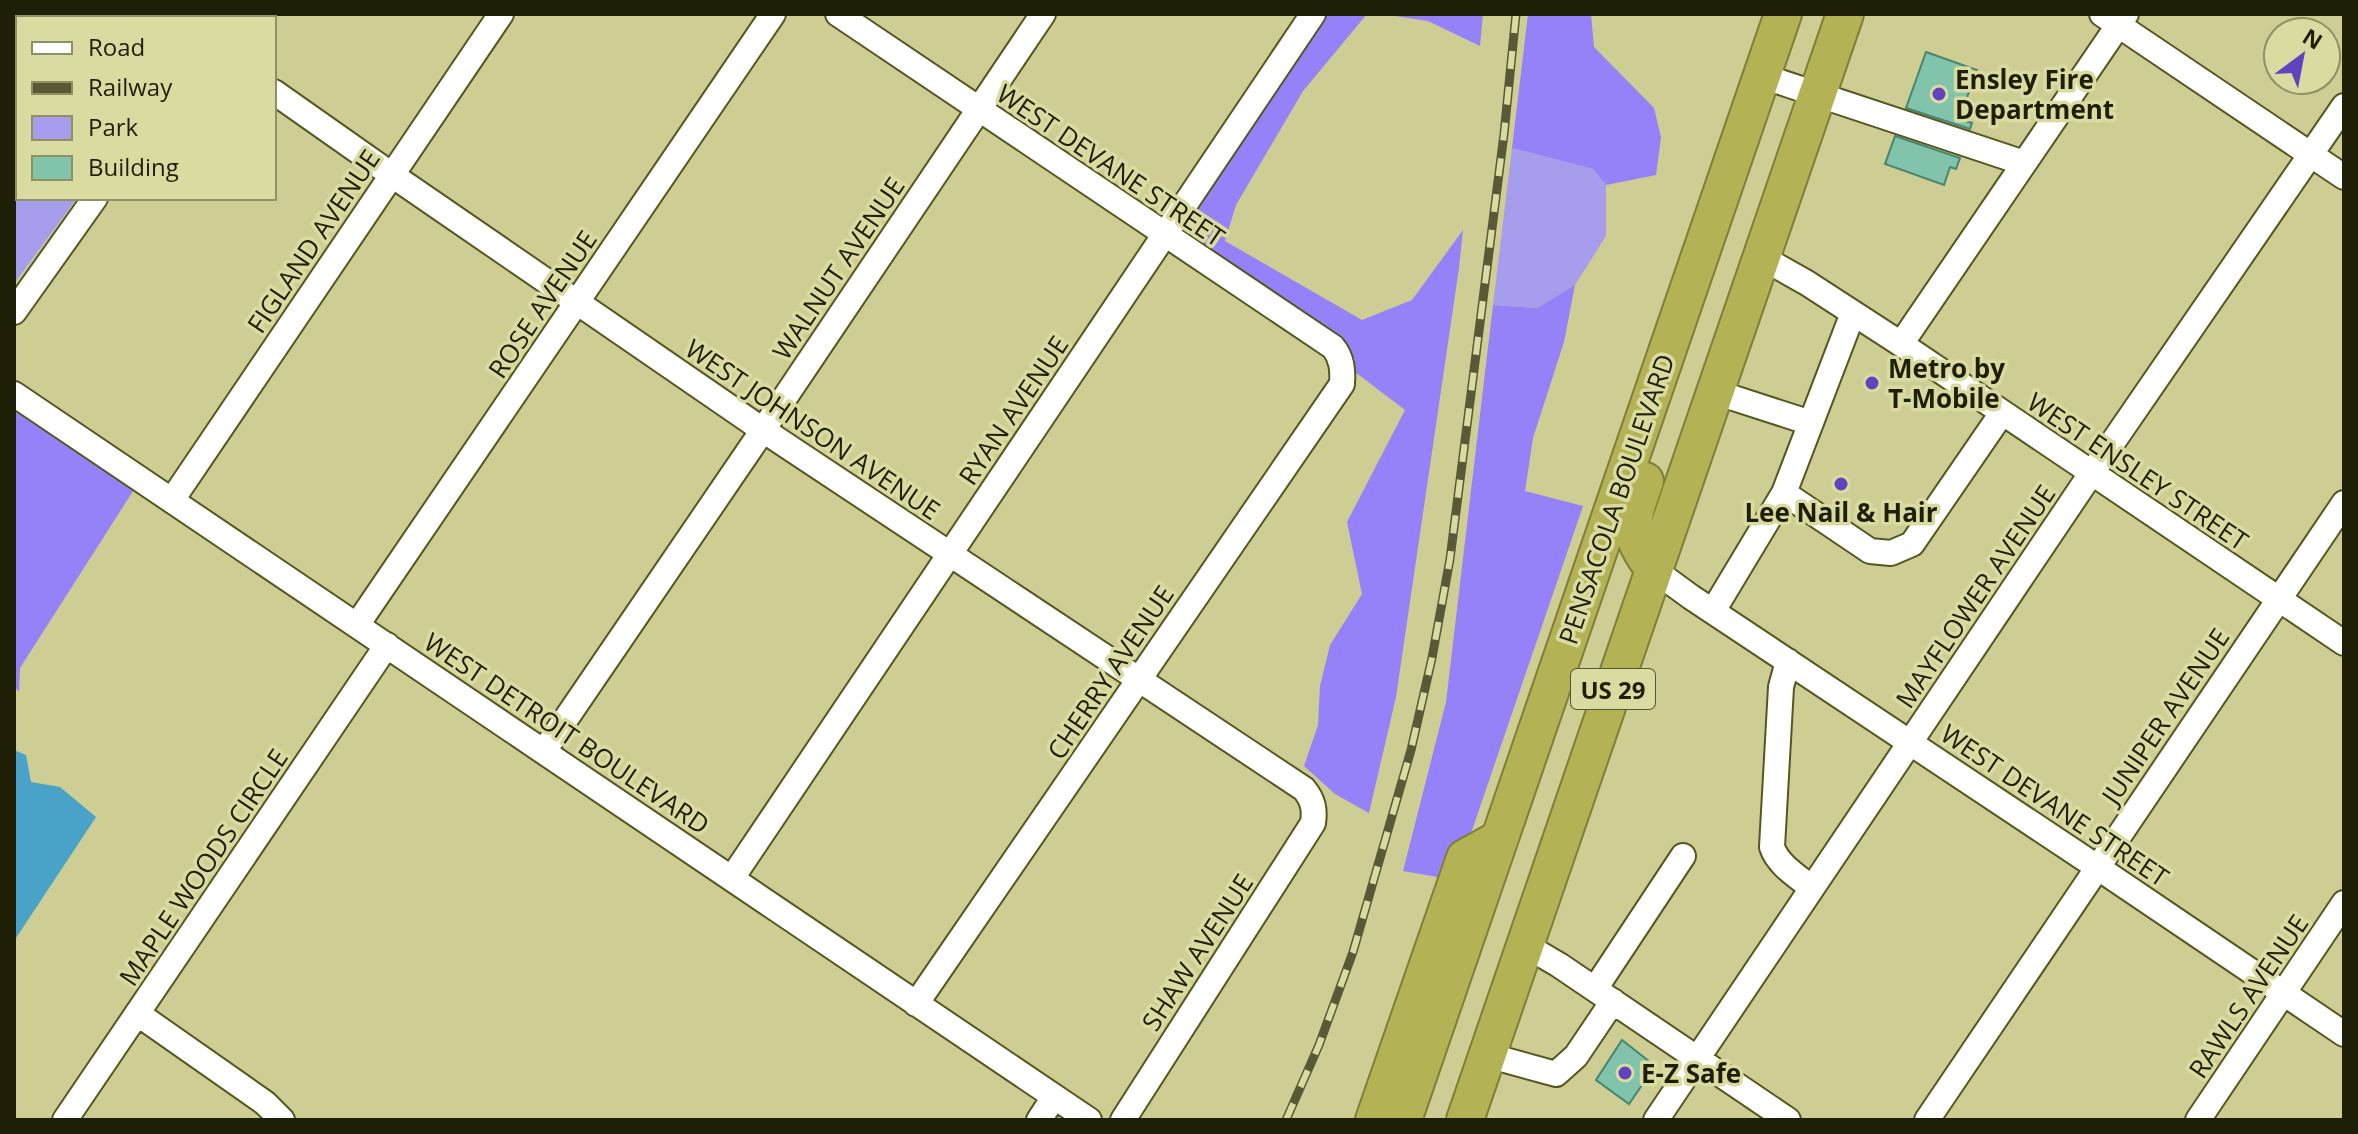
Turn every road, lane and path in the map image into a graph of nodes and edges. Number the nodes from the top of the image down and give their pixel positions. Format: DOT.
graph roads {
  1 [pos="501,14"];
  2 [pos="773,14"];
  3 [pos="838,14"];
  4 [pos="1043,14"];
  5 [pos="1313,14"];
  6 [pos="1783,14"];
  7 [pos="1822,14"];
  8 [pos="1845,14"];
  9 [pos="2115,18"];
  10 [pos="1762,76"];
  11 [pos="1807,90"];
  12 [pos="276,93"];
  13 [pos="2344,106"];
  14 [pos="979,109"];
  15 [pos="2310,154"];
  16 [pos="2024,163"];
  17 [pos="392,175"];
  18 [pos="2344,177"];
  19 [pos="94,200"];
  20 [pos="1165,233"];
  21 [pos="1761,257"];
  22 [pos="1688,290"];
  23 [pos="577,303"];
  24 [pos="14,312"];
  25 [pos="1853,313"];
  26 [pos="1901,344"];
  27 [pos="1343,370"];
  28 [pos="1715,392"];
  29 [pos="14,394"];
  30 [pos="2002,413"];
  31 [pos="1811,423"];
  32 [pos="763,430"];
  33 [pos="2093,473"];
  34 [pos="1784,493"];
  35 [pos="172,500"];
  36 [pos="2344,503"];
  37 [pos="950,555"];
  38 [pos="1654,570"];
  39 [pos="2279,599"];
  40 [pos="1713,611"];
  41 [pos="357,625"];
  42 [pos="2344,643"];
  43 [pos="387,645"];
  44 [pos="1788,661"];
  45 [pos="1138,680"];
  46 [pos="1911,742"];
  47 [pos="544,751"];
  48 [pos="1315,812"];
  49 [pos="1499,839"];
  50 [pos="1683,856"];
  51 [pos="2097,867"];
  52 [pos="732,878"];
  53 [pos="1812,888"];
  54 [pos="2344,903"];
  55 [pos="1471,918"];
  56 [pos="1525,945"];
  57 [pos="2284,993"];
  58 [pos="1604,995"];
  59 [pos="916,1004"];
  60 [pos="138,1014"];
  61 [pos="2344,1034"];
  62 [pos="1487,1055"];
  63 [pos="1698,1058"];
  64 [pos="1054,1097"];
  65 [pos="65,1120"];
  66 [pos="282,1120"];
  67 [pos="1039,1120"];
  68 [pos="1089,1120"];
  69 [pos="1123,1120"];
  70 [pos="1374,1120"];
  71 [pos="1403,1120"];
  72 [pos="1425,1120"];
  73 [pos="1465,1120"];
  74 [pos="1656,1120"];
  75 [pos="1788,1120"];
  76 [pos="1927,1120"];
  77 [pos="2198,1120"];
  1 -- 17 [label="street, FIGLAND AVENUE"];
  2 -- 23 [label="street, ROSE AVENUE"];
  3 -- 14 [label="street, WEST DEVANE STREET"];
  4 -- 14 [label="street, WALNUT AVENUE"];
  5 -- 20 [label="street, RYAN AVENUE"];
  6 -- 10 [label="highway, PENSACOLA BOULEVARD / US 29"];
  7 -- 11 [label="highway"];
  8 -- 11 [label="highway, US 29"];
  9 -- 15 [label="street"];
  9 -- 16 [label="street"];
  10 -- 11 [label="street"];
  10 -- 22 [label="highway, PENSACOLA BOULEVARD / US 29"];
  11 -- 16 [label="street"];
  11 -- 21 [label="highway, US 29"];
  12 -- 17 [label="street, WEST JOHNSON AVENUE"];
  13 -- 15 [label="street, MAYFLOWER AVENUE"];
  14 -- 20 [label="street, WEST DEVANE STREET"];
  14 -- 32 [label="street, WALNUT AVENUE"];
  15 -- 18 [label="street"];
  15 -- 33 [label="street, MAYFLOWER AVENUE"];
  16 -- 26 [label="street"];
  17 -- 23 [label="street, WEST JOHNSON AVENUE"];
  17 -- 35 [label="street, FIGLAND AVENUE"];
  19 -- 24 [label="street"];
  20 -- 27 [label="street, WEST DEVANE STREET"];
  20 -- 37 [label="street, RYAN AVENUE"];
  21 -- 25 [label="street, WEST ENSLEY STREET"];
  21 -- 28 [label="highway, US 29"];
  22 -- 38 [label="highway"];
  22 -- 49 [label="highway, PENSACOLA BOULEVARD / US 29"];
  23 -- 32 [label="street, WEST JOHNSON AVENUE"];
  23 -- 41 [label="street, ROSE AVENUE"];
  25 -- 26 [label="street, WEST ENSLEY STREET"];
  25 -- 31 [label="street"];
  26 -- 30 [label="street, WEST ENSLEY STREET"];
  27 -- 45 [label="street, CHERRY AVENUE"];
  28 -- 31 [label="street"];
  28 -- 38 [label="highway, US 29"];
  29 -- 35 [label="street, WEST DETROIT BOULEVARD"];
  30 -- 33 [label="street, WEST ENSLEY STREET"];
  30 -- 34 [label="street"];
  31 -- 34 [label="street"];
  32 -- 37 [label="street, WEST JOHNSON AVENUE"];
  32 -- 47 [label="street, WALNUT AVENUE"];
  33 -- 39 [label="street, WEST ENSLEY STREET"];
  33 -- 46 [label="street, MAYFLOWER AVENUE"];
  34 -- 40 [label="street"];
  35 -- 41 [label="street, WEST DETROIT BOULEVARD"];
  36 -- 39 [label="street, JUNIPER AVENUE"];
  37 -- 45 [label="street, WEST JOHNSON AVENUE"];
  37 -- 52 [label="street, RYAN AVENUE"];
  38 -- 40 [label="street, WEST DEVANE STREET"];
  38 -- 56 [label="highway, US 29"];
  39 -- 42 [label="street, WEST ENSLEY STREET"];
  39 -- 51 [label="street, JUNIPER AVENUE"];
  40 -- 44 [label="street, WEST DEVANE STREET"];
  41 -- 43 [label="street, WEST DETROIT BOULEVARD"];
  43 -- 47 [label="street, WEST DETROIT BOULEVARD"];
  43 -- 60 [label="street, MAPLE WOODS CIRCLE"];
  44 -- 46 [label="street, WEST DEVANE STREET"];
  44 -- 53 [label="street"];
  45 -- 48 [label="street, WEST JOHNSON AVENUE"];
  45 -- 59 [label="street, CHERRY AVENUE"];
  46 -- 51 [label="street, WEST DEVANE STREET"];
  46 -- 53 [label="street, MAYFLOWER AVENUE"];
  47 -- 52 [label="street, WEST DETROIT BOULEVARD"];
  48 -- 69 [label="street, SHAW AVENUE"];
  49 -- 55 [label="highway, PENSACOLA BOULEVARD / US 29"];
  49 -- 70 [label="highway"];
  50 -- 58 [label="street"];
  51 -- 57 [label="street, WEST DEVANE STREET"];
  51 -- 76 [label="street, JUNIPER AVENUE"];
  52 -- 59 [label="street, WEST DETROIT BOULEVARD"];
  53 -- 63 [label="street, MAYFLOWER AVENUE"];
  54 -- 57 [label="street, RAWLS AVENUE"];
  55 -- 71 [label="highway, PENSACOLA BOULEVARD / US 29"];
  55 -- 72 [label="highway"];
  56 -- 58 [label="street"];
  56 -- 62 [label="highway, US 29"];
  57 -- 61 [label="street, WEST DEVANE STREET"];
  57 -- 77 [label="street, RAWLS AVENUE"];
  58 -- 62 [label="street"];
  58 -- 63 [label="street"];
  59 -- 64 [label="street, WEST DETROIT BOULEVARD"];
  60 -- 65 [label="street, MAPLE WOODS CIRCLE"];
  60 -- 66 [label="street"];
  62 -- 73 [label="highway, US 29"];
  63 -- 74 [label="street, MAYFLOWER AVENUE"];
  63 -- 75 [label="street"];
  64 -- 67 [label="street"];
  64 -- 68 [label="street, WEST DETROIT BOULEVARD"];
}
